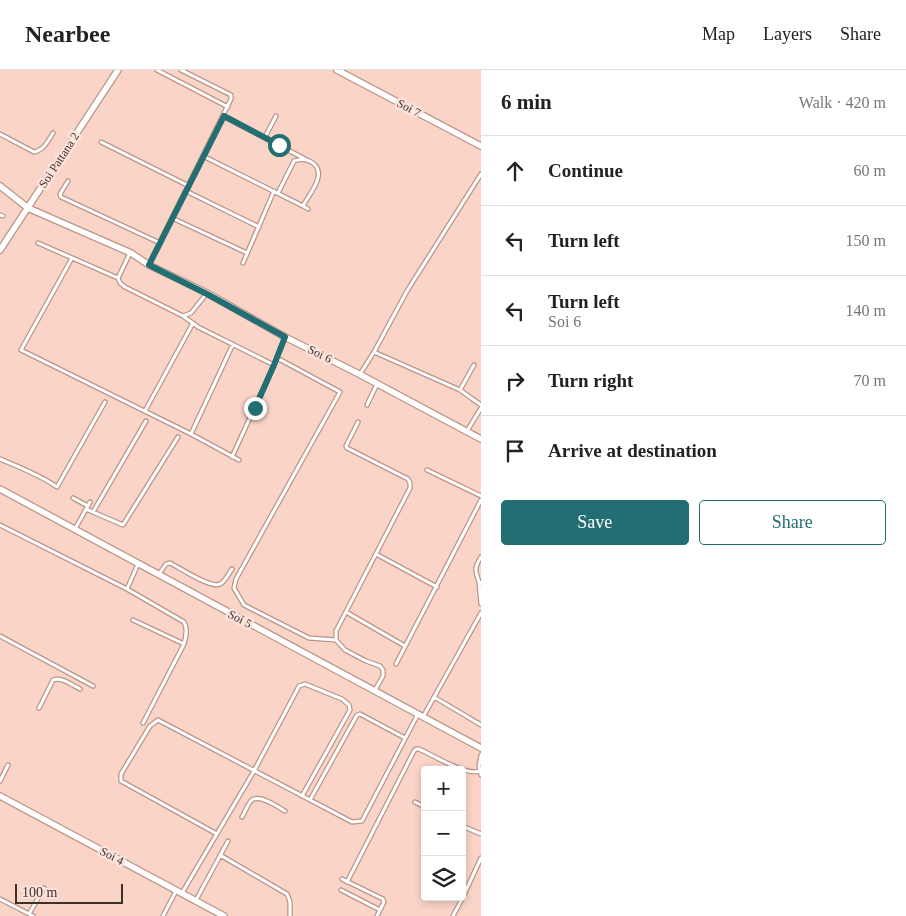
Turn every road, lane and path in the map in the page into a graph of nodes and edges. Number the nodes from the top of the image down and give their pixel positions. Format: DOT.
graph roads {
  1 [pos="118,70"];
  2 [pos="156,70"];
  3 [pos="181,70"];
  4 [pos="337,70"];
  5 [pos="228,107"];
  6 [pos="224,116"];
  7 [pos="276,116"];
  8 [pos="53,133"];
  9 [pos="0,134"];
  10 [pos="265,137"];
  11 [pos="101,142"];
  12 [pos="481,146"];
  13 [pos="203,156"];
  14 [pos="306,160"];
  15 [pos="481,174"];
  16 [pos="68,181"];
  17 [pos="0,186"];
  18 [pos="189,186"];
  19 [pos="186,192"];
  20 [pos="276,192"];
  21 [pos="303,206"];
  22 [pos="28,208"];
  23 [pos="308,209"];
  24 [pos="172,218"];
  25 [pos="259,227"];
  26 [pos="38,243"];
  27 [pos="160,243"];
  28 [pos="0,250"];
  29 [pos="130,253"];
  30 [pos="248,253"];
  31 [pos="72,258"];
  32 [pos="243,263"];
  33 [pos="149,265"];
  34 [pos="118,278"];
  35 [pos="207,294"];
  36 [pos="183,316"];
  37 [pos="193,324"];
  38 [pos="285,337"];
  39 [pos="233,344"];
  40 [pos="374,352"];
  41 [pos="277,358"];
  42 [pos="274,365"];
  43 [pos="474,365"];
  44 [pos="359,374"];
  45 [pos="378,384"];
  46 [pos="460,390"];
  47 [pos="105,402"];
  48 [pos="367,405"];
  49 [pos="481,407"];
  50 [pos="145,411"];
  51 [pos="146,421"];
  52 [pos="358,422"];
  53 [pos="467,431"];
  54 [pos="191,434"];
  55 [pos="178,437"];
  56 [pos="481,439"];
  57 [pos="232,457"];
  58 [pos="0,459"];
  59 [pos="239,460"];
  60 [pos="427,470"];
  61 [pos="0,489"];
  62 [pos="481,496"];
  63 [pos="73,498"];
  64 [pos="481,500"];
  65 [pos="88,506"];
  66 [pos="93,512"];
  67 [pos="0,526"];
  68 [pos="75,529"];
  69 [pos="376,554"];
  70 [pos="481,557"];
  71 [pos="139,564"];
  72 [pos="232,569"];
  73 [pos="159,575"];
  74 [pos="480,582"];
  75 [pos="437,587"];
  76 [pos="127,588"];
  77 [pos="481,604"];
  78 [pos="346,612"];
  79 [pos="481,613"];
  80 [pos="133,620"];
  81 [pos="0,636"];
  82 [pos="336,640"];
  83 [pos="184,644"];
  84 [pos="406,646"];
  85 [pos="396,664"];
  86 [pos="93,686"];
  87 [pos="80,689"];
  88 [pos="375,691"];
  89 [pos="434,697"];
  90 [pos="39,708"];
  91 [pos="420,715"];
  92 [pos="144,723"];
  93 [pos="481,725"];
  94 [pos="406,738"];
  95 [pos="481,748"];
  96 [pos="481,755"];
  97 [pos="8,765"];
  98 [pos="254,770"];
  99 [pos="480,773"];
  100 [pos="0,780"];
  101 [pos="0,796"];
  102 [pos="302,796"];
  103 [pos="310,800"];
  104 [pos="415,802"];
  105 [pos="421,805"];
  106 [pos="285,811"];
  107 [pos="242,817"];
  108 [pos="466,828"];
  109 [pos="217,834"];
  110 [pos="481,834"];
  111 [pos="228,841"];
  112 [pos="220,855"];
  113 [pos="481,858"];
  114 [pos="342,879"];
  115 [pos="347,882"];
  116 [pos="44,888"];
  117 [pos="176,890"];
  118 [pos="341,890"];
  119 [pos="182,894"];
  120 [pos="0,899"];
  121 [pos="196,901"];
  122 [pos="380,910"];
  123 [pos="31,915"];
  124 [pos="163,916"];
  125 [pos="224,916"];
  126 [pos="290,916"];
  127 [pos="377,916"];
  128 [pos="453,916"];
  1 -- 22 [label="street, Soi Pattana 2"];
  2 -- 5 [label="lane"];
  3 -- 5 [label="lane"];
  4 -- 12 [label="street, Soi 7"];
  5 -- 6 [label="lane"];
  6 -- 10 [label="lane"];
  6 -- 13 [label="lane"];
  7 -- 10 [label="lane"];
  8 -- 9 [label="lane"];
  10 -- 14 [label="lane"];
  11 -- 18 [label="lane"];
  13 -- 18 [label="lane"];
  13 -- 20 [label="lane"];
  14 -- 20 [label="lane"];
  14 -- 21 [label="lane"];
  15 -- 40 [label="lane"];
  16 -- 27 [label="lane"];
  17 -- 22 [label="street, Soi 6"];
  18 -- 19 [label="lane"];
  19 -- 24 [label="lane"];
  19 -- 25 [label="lane"];
  20 -- 21 [label="lane"];
  20 -- 25 [label="lane"];
  21 -- 23 [label="lane"];
  22 -- 28 [label="street, Soi Pattana 2"];
  22 -- 29 [label="street, Soi 6"];
  24 -- 27 [label="lane"];
  24 -- 30 [label="lane"];
  25 -- 30 [label="lane"];
  26 -- 31 [label="lane"];
  27 -- 33 [label="lane"];
  29 -- 33 [label="street, Soi 6"];
  29 -- 34 [label="lane"];
  30 -- 32 [label="lane"];
  31 -- 34 [label="lane"];
  31 -- 50 [label="lane"];
  33 -- 35 [label="street, Soi 6"];
  34 -- 36 [label="lane"];
  35 -- 36 [label="lane"];
  35 -- 38 [label="street, Soi 6"];
  36 -- 37 [label="lane"];
  37 -- 39 [label="lane"];
  37 -- 50 [label="lane"];
  38 -- 41 [label="lane"];
  38 -- 44 [label="street, Soi 6"];
  39 -- 42 [label="lane"];
  39 -- 54 [label="lane"];
  40 -- 44 [label="lane"];
  40 -- 46 [label="lane"];
  41 -- 42 [label="lane"];
  41 -- 82 [label="lane"];
  42 -- 57 [label="lane"];
  43 -- 46 [label="lane"];
  44 -- 45 [label="street, Soi 6"];
  45 -- 48 [label="lane"];
  45 -- 53 [label="street, Soi 6"];
  46 -- 49 [label="lane"];
  47 -- 58 [label="lane"];
  49 -- 53 [label="lane"];
  50 -- 54 [label="lane"];
  51 -- 66 [label="lane"];
  52 -- 69 [label="lane"];
  53 -- 56 [label="street, Soi 6"];
  54 -- 57 [label="lane"];
  55 -- 66 [label="lane"];
  57 -- 59 [label="lane"];
  60 -- 62 [label="lane"];
  61 -- 68 [label="street, Soi 5"];
  63 -- 65 [label="lane"];
  64 -- 75 [label="lane"];
  65 -- 66 [label="lane"];
  65 -- 68 [label="lane"];
  67 -- 76 [label="lane"];
  68 -- 71 [label="street, Soi 5"];
  69 -- 75 [label="lane"];
  69 -- 78 [label="lane"];
  70 -- 74 [label="lane"];
  71 -- 73 [label="street, Soi 5"];
  71 -- 76 [label="lane"];
  72 -- 73 [label="lane"];
  73 -- 88 [label="street, Soi 5"];
  74 -- 77 [label="lane"];
  75 -- 84 [label="lane"];
  76 -- 83 [label="lane"];
  78 -- 82 [label="lane"];
  78 -- 84 [label="lane"];
  79 -- 89 [label="lane"];
  80 -- 83 [label="lane"];
  81 -- 86 [label="lane"];
  82 -- 88 [label="lane"];
  83 -- 92 [label="lane"];
  84 -- 85 [label="lane"];
  87 -- 90 [label="lane"];
  88 -- 91 [label="street, Soi 5"];
  89 -- 91 [label="lane"];
  89 -- 93 [label="lane"];
  91 -- 94 [label="lane"];
  91 -- 95 [label="street, Soi 5"];
  94 -- 103 [label="lane"];
  94 -- 103 [label="lane"];
  96 -- 99 [label="lane"];
  97 -- 100 [label="lane"];
  98 -- 102 [label="lane"];
  98 -- 102 [label="lane"];
  98 -- 109 [label="lane"];
  98 -- 109 [label="lane"];
  99 -- 115 [label="lane"];
  101 -- 117 [label="street, Soi 4"];
  102 -- 103 [label="lane"];
  104 -- 105 [label="lane"];
  106 -- 107 [label="lane"];
  108 -- 110 [label="lane"];
  109 -- 119 [label="lane"];
  111 -- 112 [label="lane"];
  112 -- 121 [label="lane"];
  112 -- 126 [label="lane"];
  113 -- 128 [label="lane"];
  114 -- 115 [label="lane"];
  115 -- 122 [label="lane"];
  116 -- 123 [label="lane"];
  117 -- 119 [label="street, Soi 4"];
  117 -- 124 [label="lane"];
  118 -- 122 [label="lane"];
  119 -- 121 [label="street, Soi 4"];
  120 -- 123 [label="lane"];
  121 -- 125 [label="street, Soi 4"];
  122 -- 127 [label="lane"];
}
